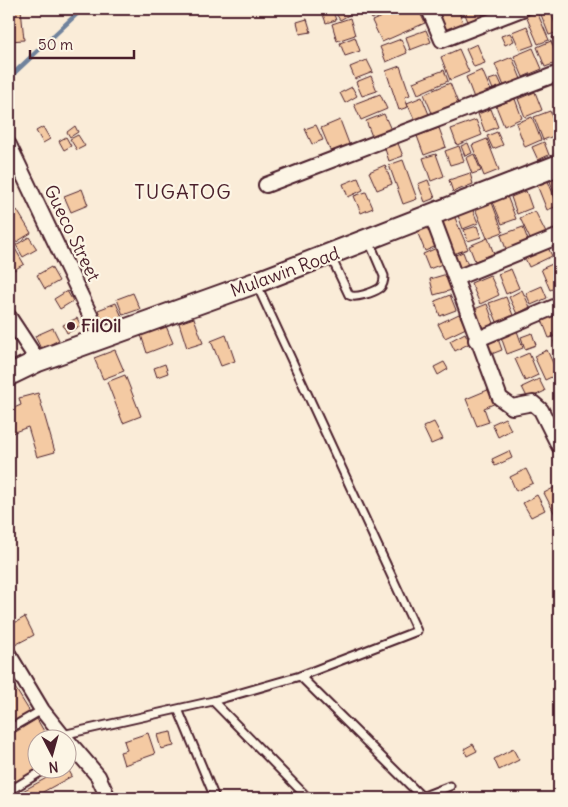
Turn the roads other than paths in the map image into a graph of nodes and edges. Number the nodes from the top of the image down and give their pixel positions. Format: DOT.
graph roads {
  1 [pos="429,9"];
  2 [pos="522,9"];
  3 [pos="559,72"];
  4 [pos="9,145"];
  5 [pos="559,165"];
  6 [pos="266,186"];
  7 [pos="432,216"];
  8 [pos="559,236"];
  9 [pos="368,240"];
  10 [pos="330,255"];
  11 [pos="456,278"];
  12 [pos="256,283"];
  13 [pos="559,305"];
  14 [pos="9,317"];
  15 [pos="101,338"];
  16 [pos="476,340"];
  17 [pos="38,361"];
  18 [pos="9,375"];
  19 [pos="557,437"];
  20 [pos="9,655"];
  21 [pos="300,676"];
  22 [pos="213,701"];
  23 [pos="178,709"];
  24 [pos="42,710"];
  25 [pos="9,729"];
  26 [pos="57,730"];
  27 [pos="78,741"];
  28 [pos="78,755"];
  29 [pos="28,780"];
  30 [pos="450,786"];
  31 [pos="9,791"];
  32 [pos="108,798"];
  33 [pos="215,798"];
  34 [pos="308,798"];
  35 [pos="420,798"];
  1 -- 2 [label="street"];
  3 -- 6 [label="street"];
  4 -- 15 [label="street, Gueco Street"];
  5 -- 7 [label="main road, Mulawin Road"];
  7 -- 9 [label="main road, Mulawin Road"];
  7 -- 11 [label="street"];
  8 -- 11 [label="street"];
  9 -- 10 [label="main road, Mulawin Road"];
  9 -- 10 [label="lane"];
  10 -- 12 [label="main road, Mulawin Road"];
  11 -- 16 [label="street"];
  12 -- 15 [label="main road, Mulawin Road"];
  12 -- 21 [label="lane"];
  13 -- 16 [label="street"];
  14 -- 17 [label="street"];
  15 -- 17 [label="main road, Mulawin Road"];
  16 -- 19 [label="street"];
  17 -- 18 [label="main road, Mulawin Road"];
  20 -- 24 [label="street"];
  21 -- 22 [label="lane"];
  21 -- 35 [label="lane"];
  22 -- 23 [label="lane"];
  22 -- 34 [label="lane"];
  23 -- 27 [label="lane"];
  23 -- 33 [label="lane"];
  24 -- 25 [label="lane"];
  24 -- 26 [label="street"];
  28 -- 32 [label="street"];
  29 -- 31 [label="lane"];
  30 -- 35 [label="lane"];
}
